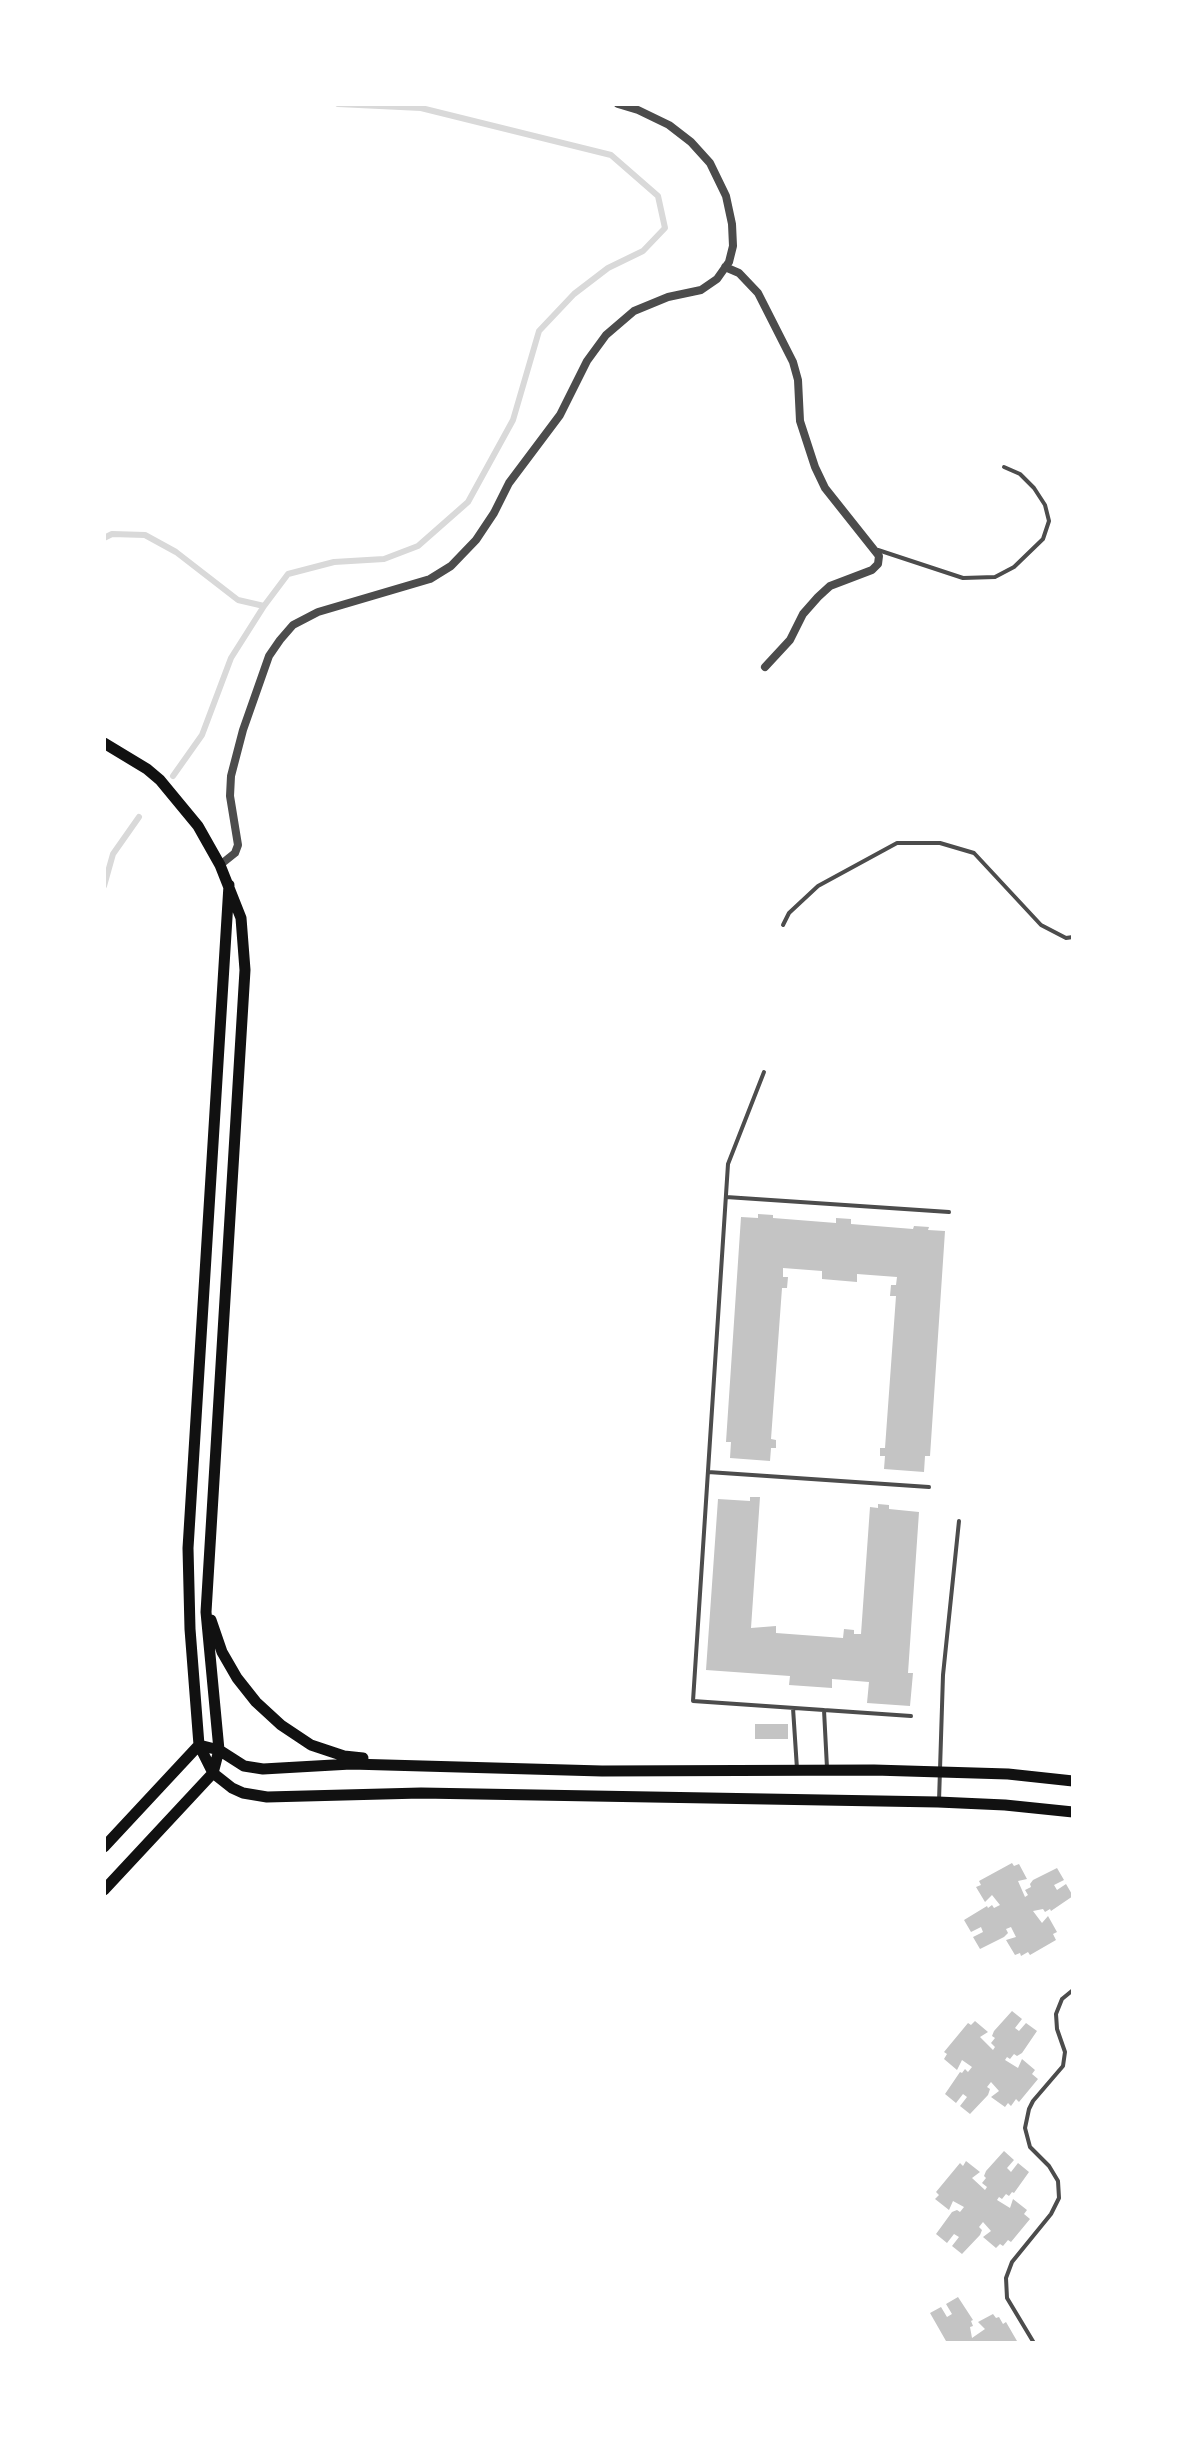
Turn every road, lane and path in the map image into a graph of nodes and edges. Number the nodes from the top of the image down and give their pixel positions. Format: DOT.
graph roads {
  1 [pos="618,104"];
  2 [pos="725,267"];
  3 [pos="1004,467"];
  4 [pos="875,549"];
  5 [pos="765,667"];
  6 [pos="104,743"];
  7 [pos="220,865"];
  8 [pos="229,885"];
  9 [pos="783,925"];
  10 [pos="1073,937"];
  11 [pos="764,1072"];
  12 [pos="726,1197"];
  13 [pos="949,1212"];
  14 [pos="708,1472"];
  15 [pos="929,1487"];
  16 [pos="959,1521"];
  17 [pos="207,1583"];
  18 [pos="793,1708"];
  19 [pos="824,1710"];
  20 [pos="911,1716"];
  21 [pos="199,1745"];
  22 [pos="219,1750"];
  23 [pos="428,1765"];
  24 [pos="797,1770"];
  25 [pos="827,1770"];
  26 [pos="939,1771"];
  27 [pos="213,1773"];
  28 [pos="1073,1781"];
  29 [pos="938,1802"];
  30 [pos="1073,1812"];
  31 [pos="104,1847"];
  32 [pos="104,1890"];
  33 [pos="1073,1990"];
  34 [pos="1034,2343"];
  1 -- 2 [label="street"];
  2 -- 4 [label="street"];
  2 -- 7 [label="street"];
  3 -- 4 [label="lane"];
  4 -- 5 [label="street"];
  6 -- 7 [label="main road"];
  7 -- 8 [label="main road"];
  8 -- 17 [label="main road"];
  8 -- 21 [label="main road"];
  9 -- 10 [label="lane"];
  11 -- 12 [label="lane"];
  12 -- 13 [label="lane"];
  12 -- 14 [label="lane"];
  14 -- 15 [label="lane"];
  14 -- 18 [label="lane"];
  16 -- 26 [label="lane"];
  17 -- 22 [label="main road"];
  17 -- 23 [label="main road"];
  18 -- 19 [label="lane"];
  18 -- 24 [label="lane"];
  19 -- 20 [label="lane"];
  19 -- 25 [label="lane"];
  21 -- 22 [label="main road"];
  21 -- 27 [label="main road"];
  21 -- 31 [label="main road"];
  22 -- 23 [label="main road"];
  22 -- 27 [label="main road"];
  23 -- 24 [label="main road"];
  24 -- 25 [label="main road"];
  25 -- 26 [label="main road"];
  26 -- 28 [label="main road"];
  26 -- 29 [label="lane"];
  27 -- 29 [label="main road"];
  27 -- 32 [label="main road"];
  29 -- 30 [label="main road"];
  33 -- 34 [label="lane"];
}
